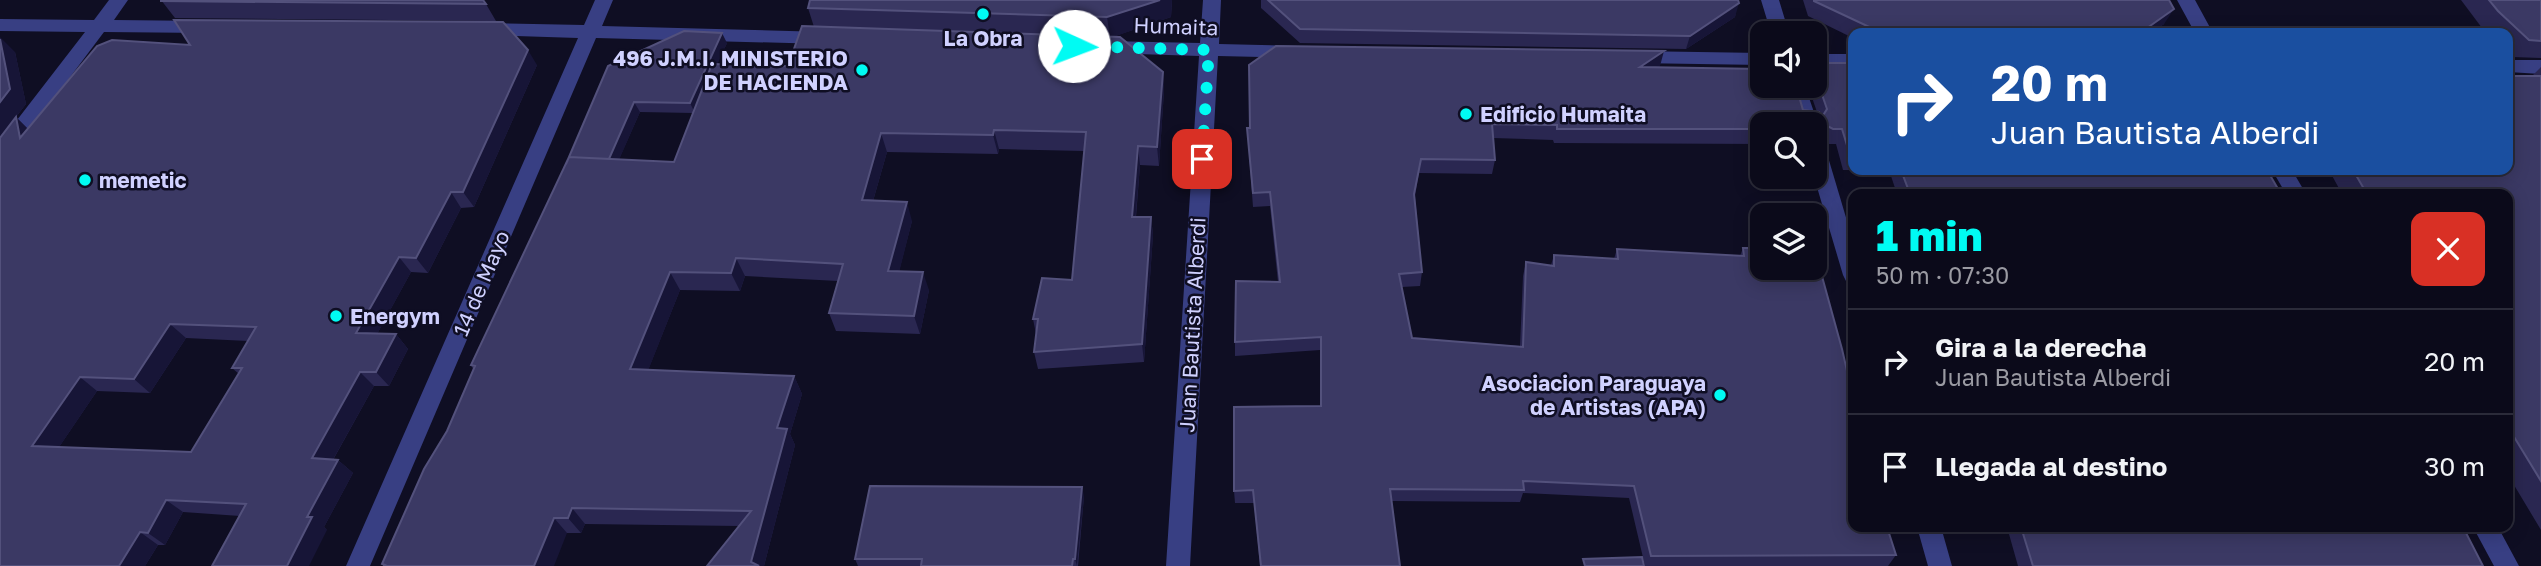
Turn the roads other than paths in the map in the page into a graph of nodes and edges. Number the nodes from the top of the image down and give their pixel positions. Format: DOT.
graph roads {
  1 [pos="119,0"];
  2 [pos="604,0"];
  3 [pos="1212,0"];
  4 [pos="1770,0"];
  5 [pos="2186,0"];
  6 [pos="1776,21"];
  7 [pos="0,25"];
  8 [pos="99,26"];
  9 [pos="222,27"];
  10 [pos="2201,28"];
  11 [pos="468,29"];
  12 [pos="591,30"];
  13 [pos="838,38"];
  14 [pos="1085,46"];
  15 [pos="1209,50"];
  16 [pos="1319,52"];
  17 [pos="1610,57"];
  18 [pos="1750,59"];
  19 [pos="1827,60"];
  20 [pos="1848,60"];
  21 [pos="2513,66"];
  22 [pos="2541,66"];
  23 [pos="0,156"];
  24 [pos="1827,187"];
  25 [pos="1848,258"];
  26 [pos="1930,532"];
  27 [pos="2488,532"];
  28 [pos="358,566"];
  29 [pos="1178,566"];
  30 [pos="1940,566"];
  31 [pos="2507,566"];
  1 -- 8 [label="street"];
  2 -- 12 [label="street, 14 de Mayo"];
  3 -- 15 [label="street, Juan Bautista Alberdi"];
  4 -- 6 [label="street"];
  5 -- 10 [label="street"];
  7 -- 8 [label="street"];
  8 -- 9 [label="street"];
  8 -- 23 [label="street"];
  11 -- 12 [label="street"];
  12 -- 13 [label="street"];
  12 -- 28 [label="street, 14 de Mayo"];
  14 -- 15 [label="street, Humaita"];
  15 -- 16 [label="street, Humaita"];
  15 -- 29 [label="street, Juan Bautista Alberdi"];
  17 -- 18 [label="street"];
  19 -- 20 [label="street"];
  21 -- 22 [label="street"];
  24 -- 25 [label="street"];
  26 -- 30 [label="street"];
  27 -- 31 [label="street"];
}
